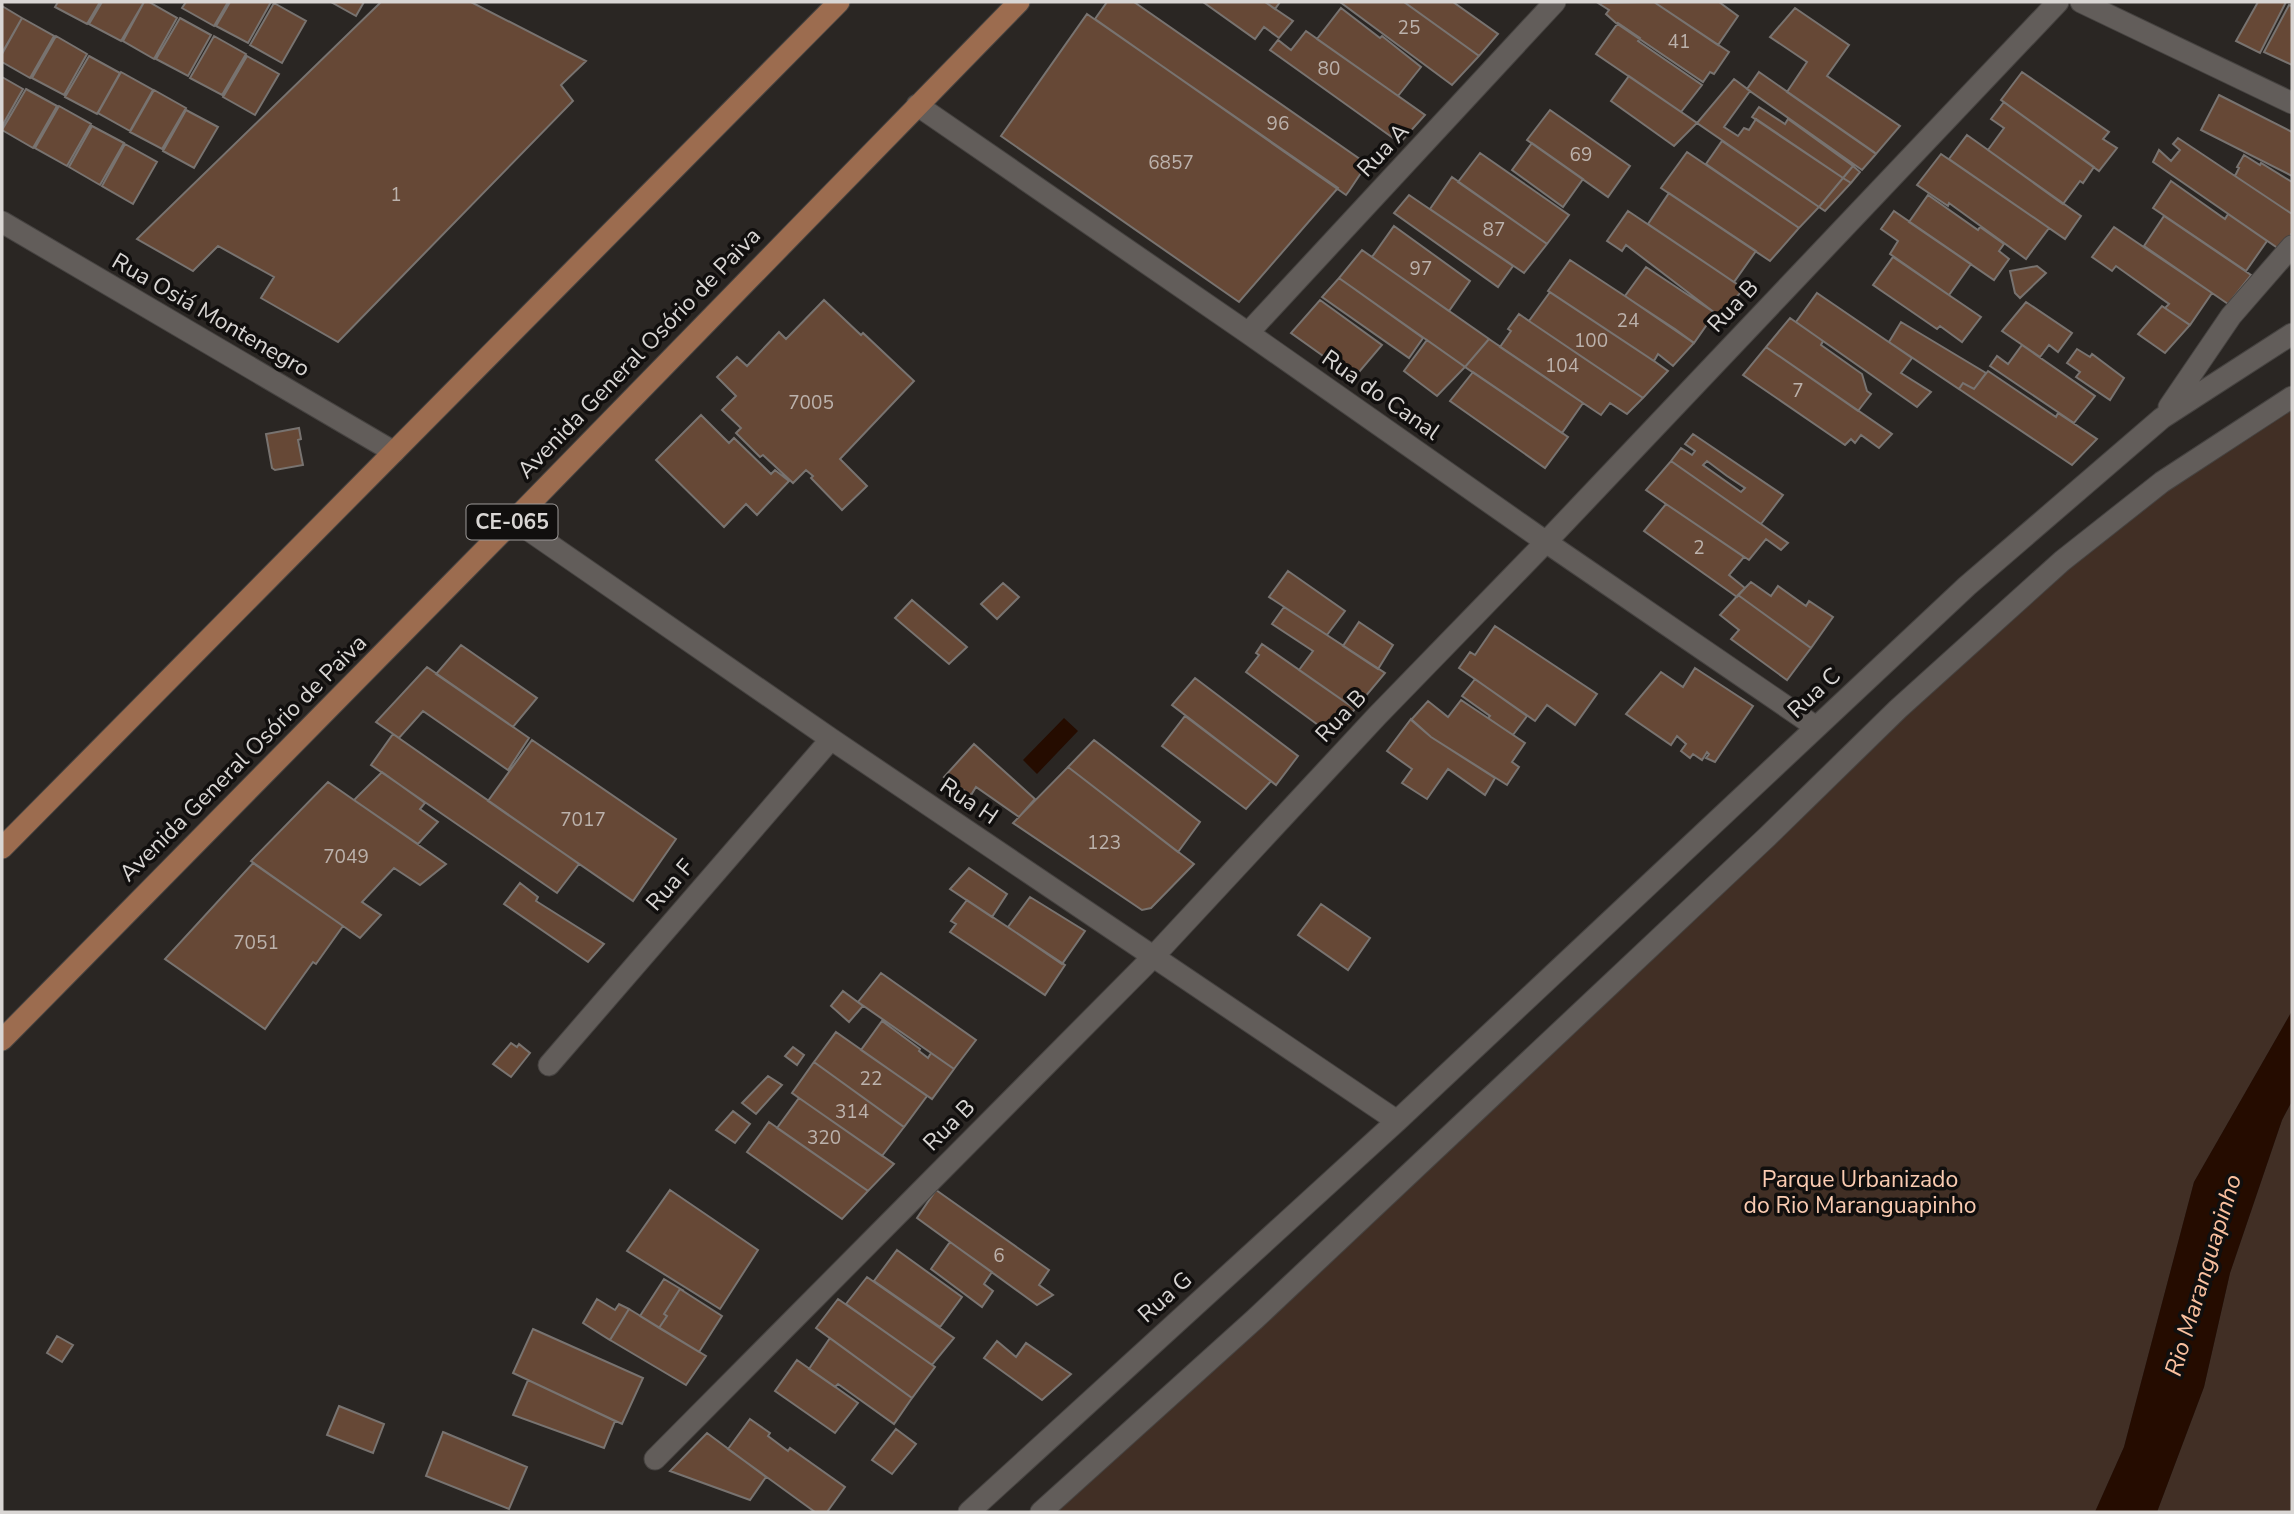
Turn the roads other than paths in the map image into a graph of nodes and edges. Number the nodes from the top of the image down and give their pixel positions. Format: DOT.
graph roads {
  1 [pos="839,2"];
  2 [pos="1020,2"];
  3 [pos="1555,2"];
  4 [pos="2058,2"];
  5 [pos="2081,2"];
  6 [pos="2292,103"];
  7 [pos="917,106"];
  8 [pos="2,222"];
  9 [pos="2292,246"];
  10 [pos="1248,334"];
  11 [pos="2292,334"];
  12 [pos="2292,397"];
  13 [pos="2162,418"];
  14 [pos="394,452"];
  15 [pos="514,520"];
  16 [pos="1546,542"];
  17 [pos="1816,727"];
  18 [pos="831,739"];
  19 [pos="2,848"];
  20 [pos="1153,957"];
  21 [pos="2,1040"];
  22 [pos="549,1065"];
  23 [pos="1397,1121"];
  24 [pos="655,1459"];
  25 [pos="969,1512"];
  26 [pos="1041,1512"];
  1 -- 14 [label="main road"];
  2 -- 7 [label="main road, Avenida General Osório de Paiva / CE-065"];
  3 -- 10 [label="street, Rua A"];
  4 -- 16 [label="street, Rua B"];
  5 -- 6 [label="street"];
  7 -- 10 [label="street, Rua do Canal"];
  7 -- 15 [label="main road, Avenida General Osório de Paiva / CE-065"];
  8 -- 14 [label="street, Rua Osiá Montenegro"];
  9 -- 13 [label="street"];
  10 -- 16 [label="street, Rua do Canal"];
  11 -- 13 [label="street, Rua C"];
  12 -- 26 [label="street"];
  13 -- 17 [label="street, Rua C"];
  14 -- 19 [label="main road"];
  15 -- 18 [label="street, Rua H"];
  15 -- 21 [label="main road, Avenida General Osório de Paiva / CE-065"];
  16 -- 17 [label="street, Rua do Canal"];
  16 -- 20 [label="street, Rua B"];
  17 -- 23 [label="street, Rua C"];
  18 -- 20 [label="street, Rua H"];
  18 -- 22 [label="street, Rua F"];
  20 -- 23 [label="street, Rua H"];
  20 -- 24 [label="street, Rua B"];
  23 -- 25 [label="street, Rua G"];
}
